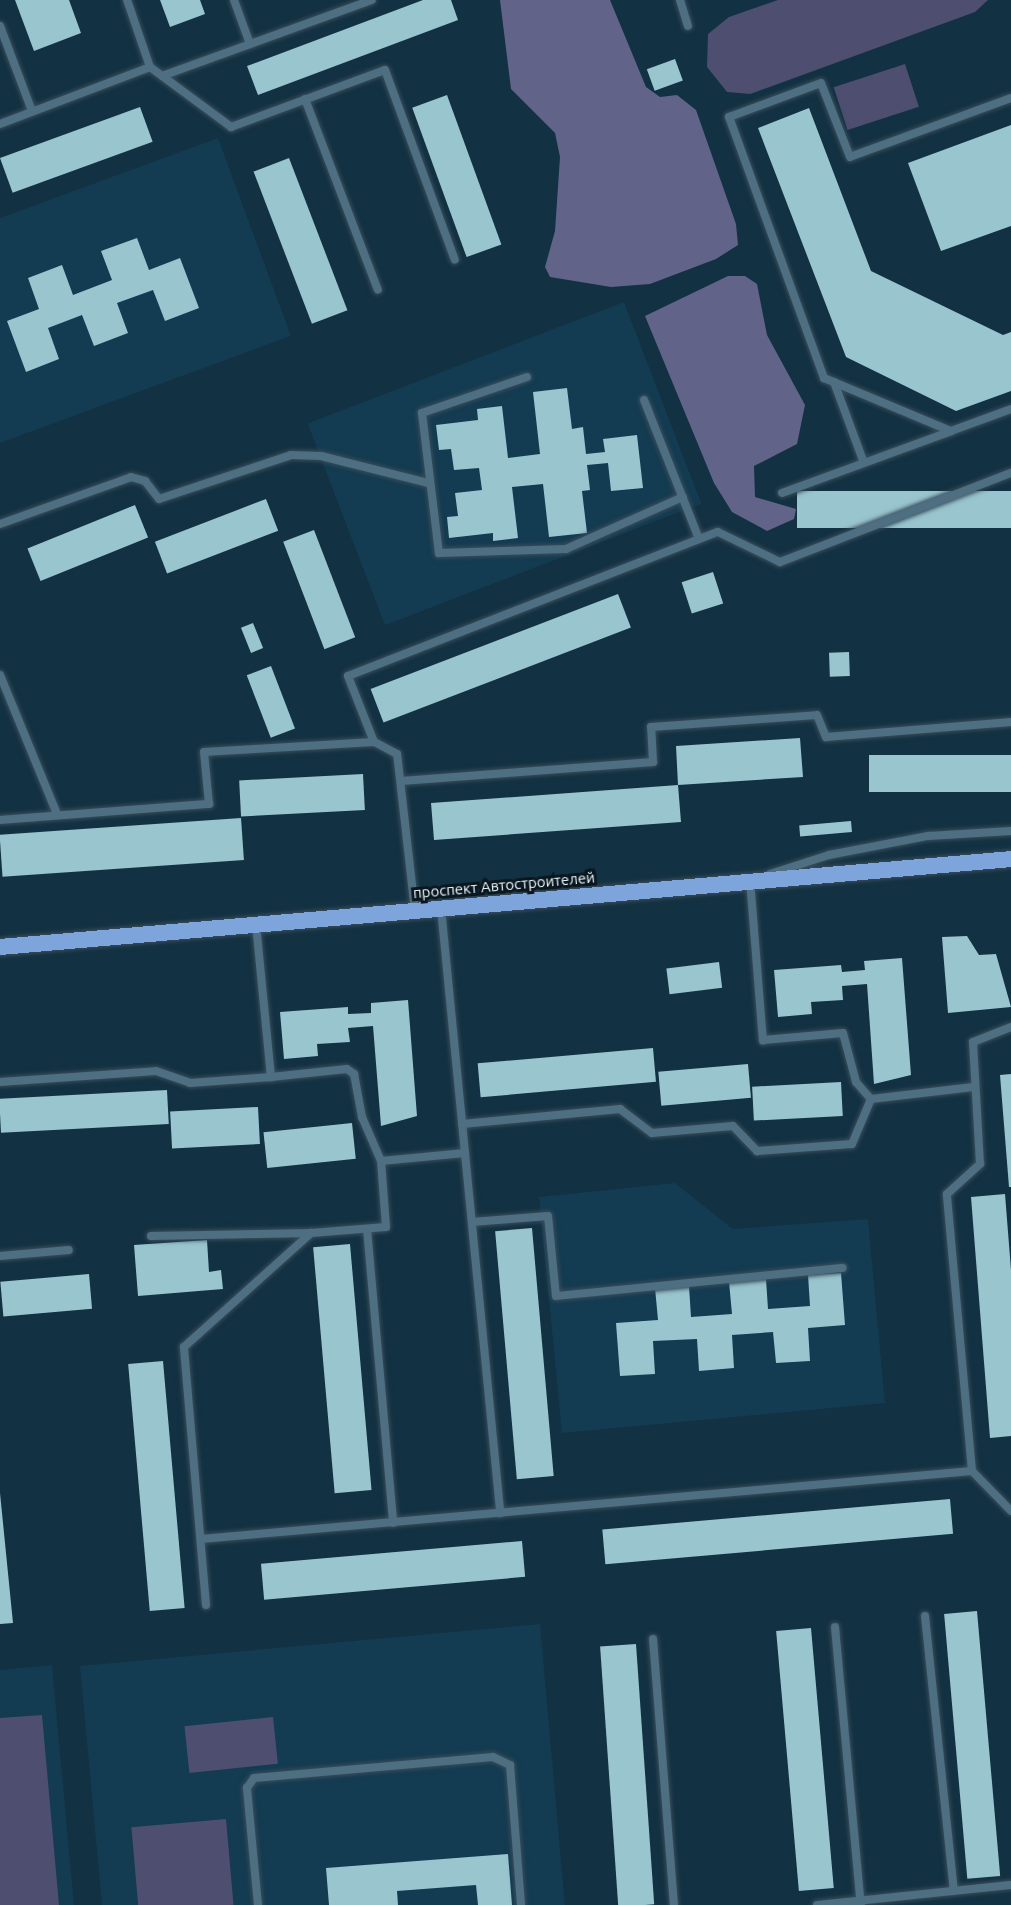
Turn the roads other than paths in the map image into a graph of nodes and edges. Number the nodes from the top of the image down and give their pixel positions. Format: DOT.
graph roads {
  1 [pos="127,0"];
  2 [pos="234,0"];
  3 [pos="372,0"];
  4 [pos="680,0"];
  5 [pos="0,26"];
  6 [pos="688,26"];
  7 [pos="250,44"];
  8 [pos="150,67"];
  9 [pos="162,76"];
  10 [pos="1011,98"];
  11 [pos="305,99"];
  12 [pos="32,111"];
  13 [pos="0,124"];
  14 [pos="455,260"];
  15 [pos="378,290"];
  16 [pos="527,377"];
  17 [pos="834,382"];
  18 [pos="644,400"];
  19 [pos="1011,410"];
  20 [pos="951,431"];
  21 [pos="864,464"];
  22 [pos="1011,473"];
  23 [pos="428,483"];
  24 [pos="782,494"];
  25 [pos="682,497"];
  26 [pos="0,524"];
  27 [pos="699,539"];
  28 [pos="0,675"];
  29 [pos="1011,722"];
  30 [pos="374,741"];
  31 [pos="400,781"];
  32 [pos="57,814"];
  33 [pos="0,820"];
  34 [pos="1011,831"];
  35 [pos="1011,859"];
  36 [pos="750,880"];
  37 [pos="441,909"];
  38 [pos="415,912"];
  39 [pos="256,924"];
  40 [pos="0,947"];
  41 [pos="1011,1026"];
  42 [pos="271,1077"];
  43 [pos="0,1082"];
  44 [pos="974,1087"];
  45 [pos="871,1099"];
  46 [pos="462,1124"];
  47 [pos="465,1154"];
  48 [pos="381,1161"];
  49 [pos="472,1222"];
  50 [pos="367,1229"];
  51 [pos="311,1233"];
  52 [pos="151,1236"];
  53 [pos="69,1250"];
  54 [pos="0,1256"];
  55 [pos="843,1268"];
  56 [pos="972,1471"];
  57 [pos="1011,1511"];
  58 [pos="500,1513"];
  59 [pos="393,1523"];
  60 [pos="201,1539"];
  61 [pos="206,1605"];
  62 [pos="925,1616"];
  63 [pos="835,1627"];
  64 [pos="653,1639"];
  65 [pos="1011,1885"];
  66 [pos="954,1890"];
  67 [pos="860,1903"];
  68 [pos="258,1905"];
  69 [pos="521,1905"];
  70 [pos="674,1905"];
  71 [pos="817,1905"];
  1 -- 8 [label="lane"];
  2 -- 7 [label="lane"];
  3 -- 7 [label="lane"];
  4 -- 6 [label="lane"];
  5 -- 12 [label="lane"];
  7 -- 9 [label="lane"];
  8 -- 9 [label="lane"];
  8 -- 12 [label="lane"];
  9 -- 11 [label="lane"];
  10 -- 17 [label="lane"];
  11 -- 14 [label="lane"];
  11 -- 15 [label="lane"];
  12 -- 13 [label="lane"];
  16 -- 23 [label="lane"];
  17 -- 20 [label="lane"];
  17 -- 21 [label="lane"];
  18 -- 25 [label="lane"];
  19 -- 20 [label="lane"];
  20 -- 21 [label="lane"];
  21 -- 24 [label="lane"];
  22 -- 27 [label="lane"];
  23 -- 25 [label="lane"];
  23 -- 26 [label="lane"];
  25 -- 27 [label="lane"];
  27 -- 30 [label="lane"];
  28 -- 32 [label="lane"];
  29 -- 31 [label="lane"];
  30 -- 31 [label="lane"];
  30 -- 32 [label="lane"];
  31 -- 38 [label="lane"];
  32 -- 33 [label="lane"];
  34 -- 36 [label="lane"];
  35 -- 36 [label="highway, проспект Автостроителей"];
  36 -- 37 [label="highway, проспект Автостроителей"];
  36 -- 45 [label="lane"];
  37 -- 38 [label="highway, проспект Автостроителей"];
  37 -- 46 [label="lane"];
  38 -- 39 [label="highway, проспект Автостроителей"];
  39 -- 40 [label="highway, проспект Автостроителей"];
  39 -- 42 [label="lane"];
  41 -- 44 [label="lane"];
  42 -- 43 [label="lane"];
  42 -- 48 [label="lane"];
  44 -- 45 [label="lane"];
  44 -- 56 [label="lane"];
  45 -- 46 [label="lane"];
  46 -- 47 [label="lane"];
  47 -- 48 [label="lane"];
  47 -- 49 [label="lane"];
  48 -- 50 [label="lane"];
  49 -- 55 [label="lane"];
  49 -- 58 [label="lane"];
  50 -- 51 [label="lane"];
  50 -- 59 [label="lane"];
  51 -- 52 [label="lane"];
  51 -- 60 [label="lane"];
  53 -- 54 [label="lane"];
  56 -- 57 [label="lane"];
  56 -- 58 [label="lane"];
  58 -- 59 [label="lane"];
  59 -- 60 [label="lane"];
  60 -- 61 [label="lane"];
  62 -- 66 [label="lane"];
  63 -- 67 [label="lane"];
  64 -- 70 [label="lane"];
  65 -- 66 [label="lane"];
  66 -- 67 [label="lane"];
  67 -- 71 [label="lane"];
  68 -- 69 [label="lane"];
}
